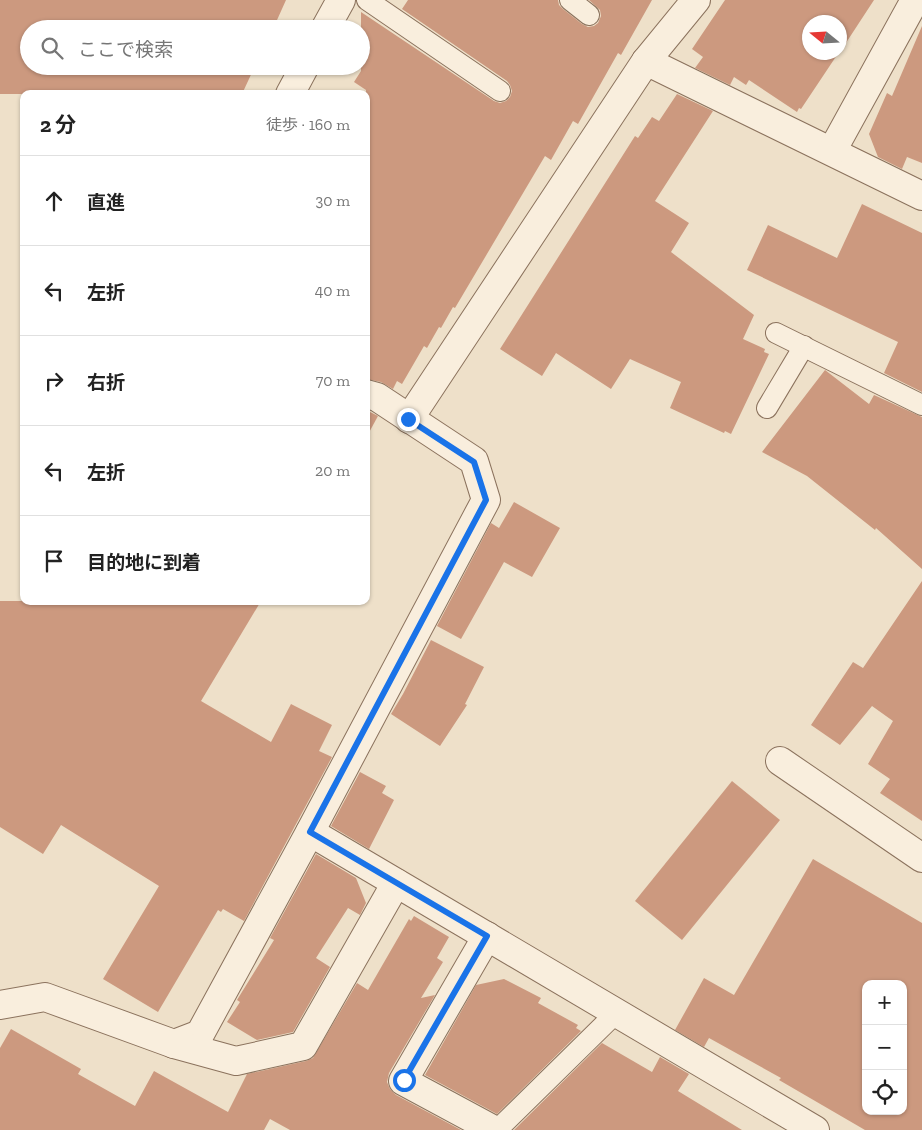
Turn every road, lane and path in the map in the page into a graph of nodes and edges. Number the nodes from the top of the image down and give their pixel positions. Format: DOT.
graph roads {
  1 [pos="341,0"];
  2 [pos="367,0"];
  3 [pos="570,0"];
  4 [pos="696,0"];
  5 [pos="915,0"];
  6 [pos="589,15"];
  7 [pos="330,20"];
  8 [pos="646,61"];
  9 [pos="300,75"];
  10 [pos="292,90"];
  11 [pos="500,91"];
  12 [pos="832,151"];
  13 [pos="922,196"];
  14 [pos="776,333"];
  15 [pos="804,346"];
  16 [pos="370,395"];
  17 [pos="922,405"];
  18 [pos="767,408"];
  19 [pos="408,419"];
  20 [pos="780,761"];
  21 [pos="310,832"];
  22 [pos="922,858"];
  23 [pos="396,883"];
  24 [pos="487,936"];
  25 [pos="0,1005"];
  26 [pos="616,1013"];
  27 [pos="174,1044"];
  28 [pos="496,1130"];
  29 [pos="815,1130"];
  1 -- 7 [label="street"];
  2 -- 11 [label="lane"];
  3 -- 6 [label="lane"];
  4 -- 8 [label="street"];
  5 -- 12 [label="street"];
  8 -- 12 [label="street"];
  8 -- 19 [label="street"];
  9 -- 10 [label="street"];
  12 -- 13 [label="street"];
  14 -- 15 [label="lane"];
  15 -- 17 [label="lane"];
  15 -- 18 [label="lane"];
  16 -- 19 [label="street"];
  19 -- 21 [label="street"];
  20 -- 22 [label="street"];
  21 -- 23 [label="street"];
  21 -- 27 [label="street"];
  23 -- 24 [label="street"];
  23 -- 27 [label="street"];
  24 -- 26 [label="street"];
  24 -- 28 [label="street"];
  25 -- 27 [label="street"];
  26 -- 28 [label="lane"];
  26 -- 29 [label="street"];
}
